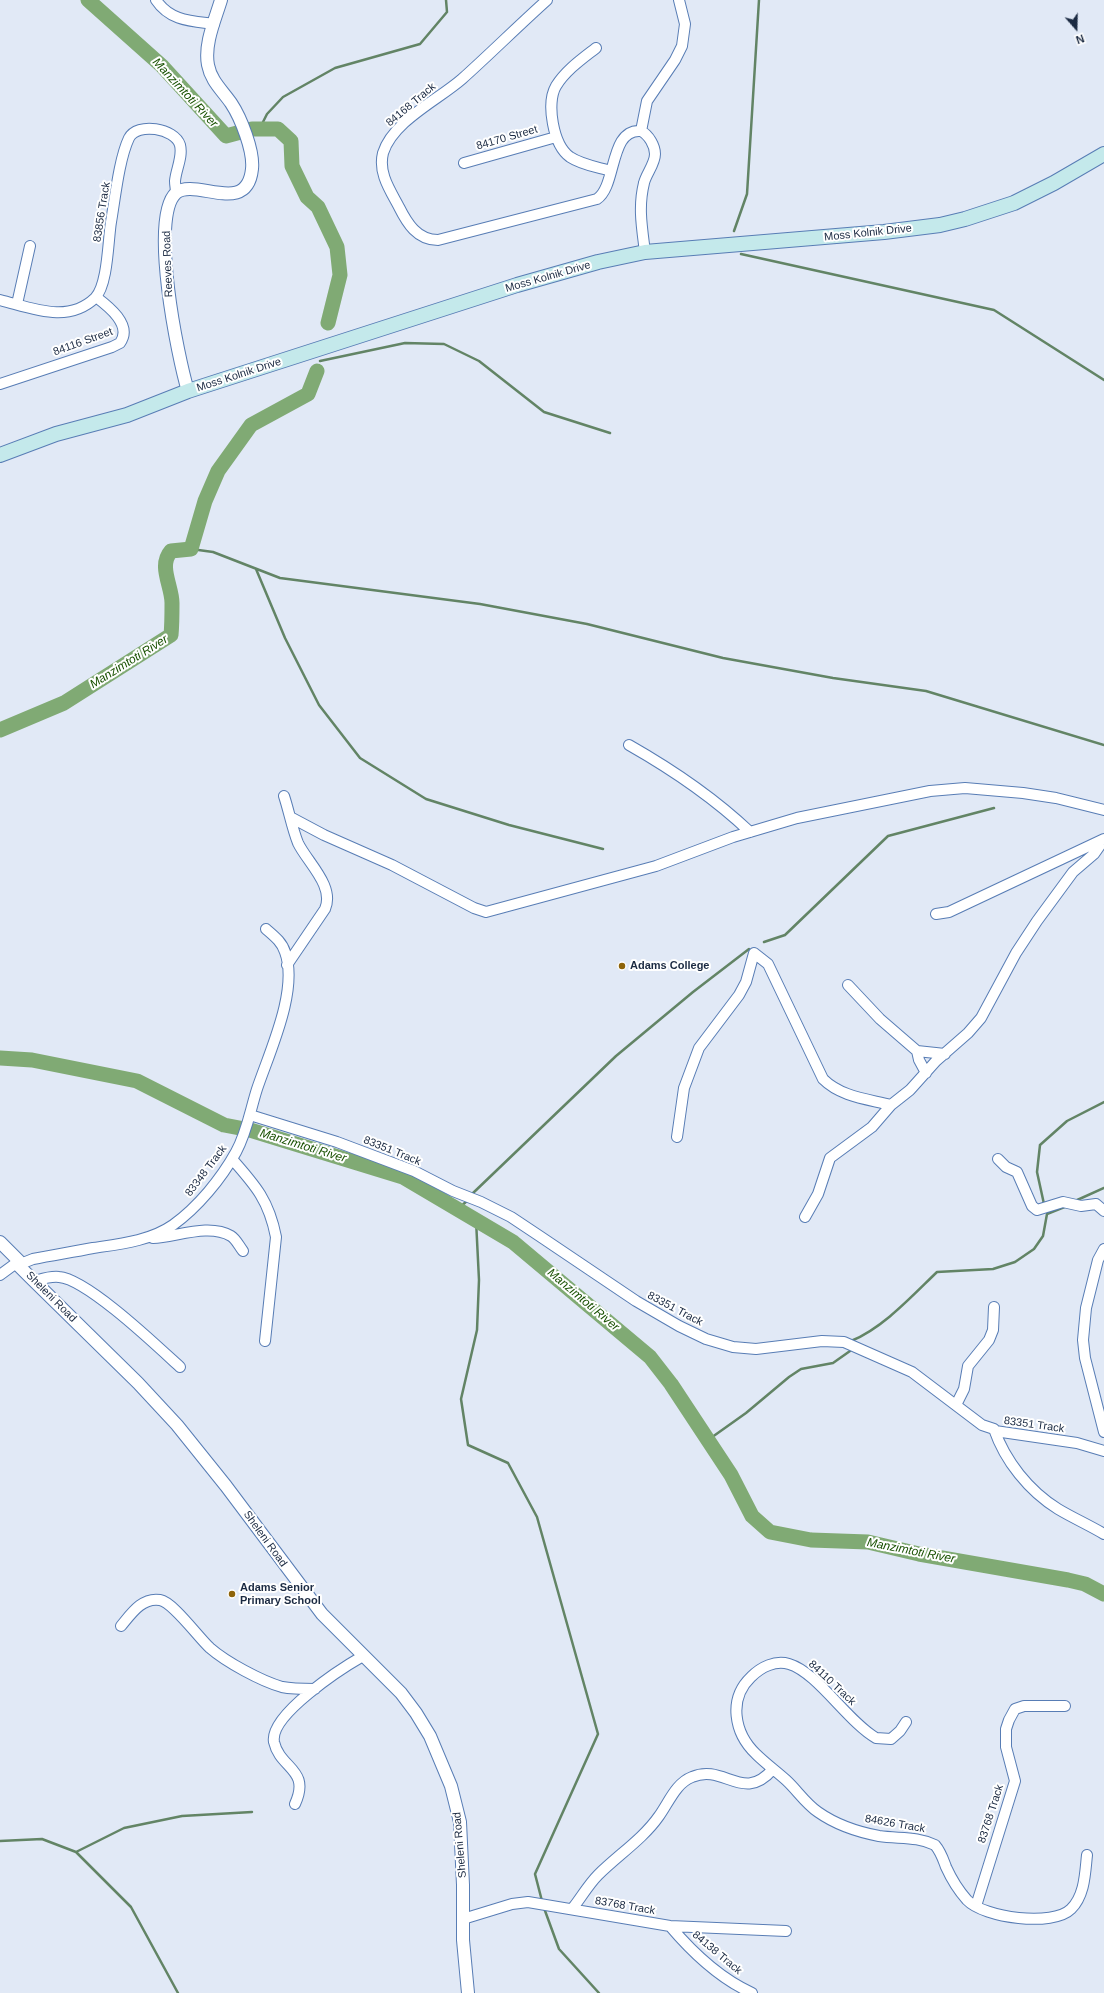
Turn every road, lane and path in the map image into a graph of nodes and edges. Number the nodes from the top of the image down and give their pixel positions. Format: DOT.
graph roads {
  1 [pos="156,0"];
  2 [pos="221,0"];
  3 [pos="547,0"];
  4 [pos="679,0"];
  5 [pos="214,24"];
  6 [pos="596,48"];
  7 [pos="641,131"];
  8 [pos="556,137"];
  9 [pos="1104,154"];
  10 [pos="464,163"];
  11 [pos="611,171"];
  12 [pos="176,193"];
  13 [pos="30,246"];
  14 [pos="645,252"];
  15 [pos="96,298"];
  16 [pos="0,300"];
  17 [pos="17,304"];
  18 [pos="0,384"];
  19 [pos="188,391"];
  20 [pos="0,455"];
  21 [pos="629,745"];
  22 [pos="284,796"];
  23 [pos="1104,810"];
  24 [pos="292,818"];
  25 [pos="750,832"];
  26 [pos="1104,839"];
  27 [pos="936,914"];
  28 [pos="266,929"];
  29 [pos="287,965"];
  30 [pos="848,985"];
  31 [pos="917,1051"];
  32 [pos="945,1054"];
  33 [pos="926,1073"];
  34 [pos="891,1105"];
  35 [pos="249,1119"];
  36 [pos="677,1137"];
  37 [pos="232,1159"];
  38 [pos="998,1159"];
  39 [pos="1104,1211"];
  40 [pos="805,1217"];
  41 [pos="144,1238"];
  42 [pos="0,1242"];
  43 [pos="1104,1249"];
  44 [pos="243,1251"];
  45 [pos="19,1263"];
  46 [pos="0,1275"];
  47 [pos="35,1281"];
  48 [pos="994,1307"];
  49 [pos="265,1341"];
  50 [pos="180,1367"];
  51 [pos="956,1405"];
  52 [pos="994,1429"];
  53 [pos="1104,1432"];
  54 [pos="1104,1451"];
  55 [pos="1104,1534"];
  56 [pos="121,1626"];
  57 [pos="363,1656"];
  58 [pos="315,1689"];
  59 [pos="1065,1706"];
  60 [pos="906,1722"];
  61 [pos="773,1769"];
  62 [pos="295,1804"];
  63 [pos="1088,1855"];
  64 [pos="976,1906"];
  65 [pos="572,1909"];
  66 [pos="463,1919"];
  67 [pos="670,1926"];
  68 [pos="786,1931"];
  69 [pos="468,1993"];
  70 [pos="752,1993"];
  1 -- 5 [label="street"];
  2 -- 5 [label="street"];
  3 -- 11 [label="street, 84168 Track"];
  4 -- 7 [label="street"];
  5 -- 12 [label="street"];
  6 -- 8 [label="street"];
  7 -- 11 [label="street, 84168 Track"];
  7 -- 14 [label="street"];
  8 -- 10 [label="street, 84170 Street"];
  8 -- 11 [label="street"];
  9 -- 14 [label="main road, Moss Kolnik Drive"];
  12 -- 15 [label="street, 83856 Track"];
  12 -- 19 [label="street, Reeves Road"];
  13 -- 17 [label="street"];
  14 -- 19 [label="main road, Moss Kolnik Drive"];
  15 -- 17 [label="street"];
  15 -- 18 [label="street, 84116 Street"];
  16 -- 17 [label="street"];
  19 -- 20 [label="main road, Moss Kolnik Drive"];
  21 -- 25 [label="street"];
  22 -- 24 [label="street"];
  23 -- 25 [label="street"];
  24 -- 25 [label="street"];
  24 -- 29 [label="street"];
  26 -- 27 [label="street"];
  26 -- 32 [label="street"];
  28 -- 29 [label="street, 83348 Track"];
  29 -- 35 [label="street, 83348 Track"];
  30 -- 31 [label="street"];
  31 -- 32 [label="street"];
  31 -- 33 [label="street"];
  32 -- 33 [label="street"];
  33 -- 34 [label="street"];
  34 -- 36 [label="street"];
  34 -- 40 [label="street"];
  35 -- 37 [label="street, 83348 Track"];
  35 -- 51 [label="street, 83351 Track"];
  37 -- 41 [label="street, 83348 Track"];
  37 -- 49 [label="street"];
  38 -- 39 [label="street"];
  41 -- 44 [label="street"];
  41 -- 45 [label="street, 83348 Track"];
  42 -- 45 [label="street, Sheleni Road"];
  43 -- 53 [label="street"];
  45 -- 46 [label="street, 83348 Track"];
  45 -- 47 [label="street, Sheleni Road"];
  47 -- 50 [label="street"];
  47 -- 57 [label="street, Sheleni Road"];
  48 -- 51 [label="street"];
  51 -- 52 [label="street, 83351 Track"];
  52 -- 54 [label="street, 83351 Track"];
  52 -- 55 [label="street"];
  56 -- 58 [label="street"];
  57 -- 58 [label="street"];
  57 -- 66 [label="street, Sheleni Road"];
  58 -- 62 [label="street"];
  59 -- 64 [label="street, 83768 Track"];
  60 -- 61 [label="street, 84110 Track"];
  61 -- 64 [label="street, 84626 Track"];
  61 -- 65 [label="street"];
  63 -- 64 [label="street"];
  65 -- 66 [label="street, 83768 Track"];
  65 -- 67 [label="street, 83768 Track"];
  66 -- 69 [label="street, Sheleni Road"];
  67 -- 68 [label="street, 83768 Track"];
  67 -- 70 [label="street, 84138 Track"];
}
